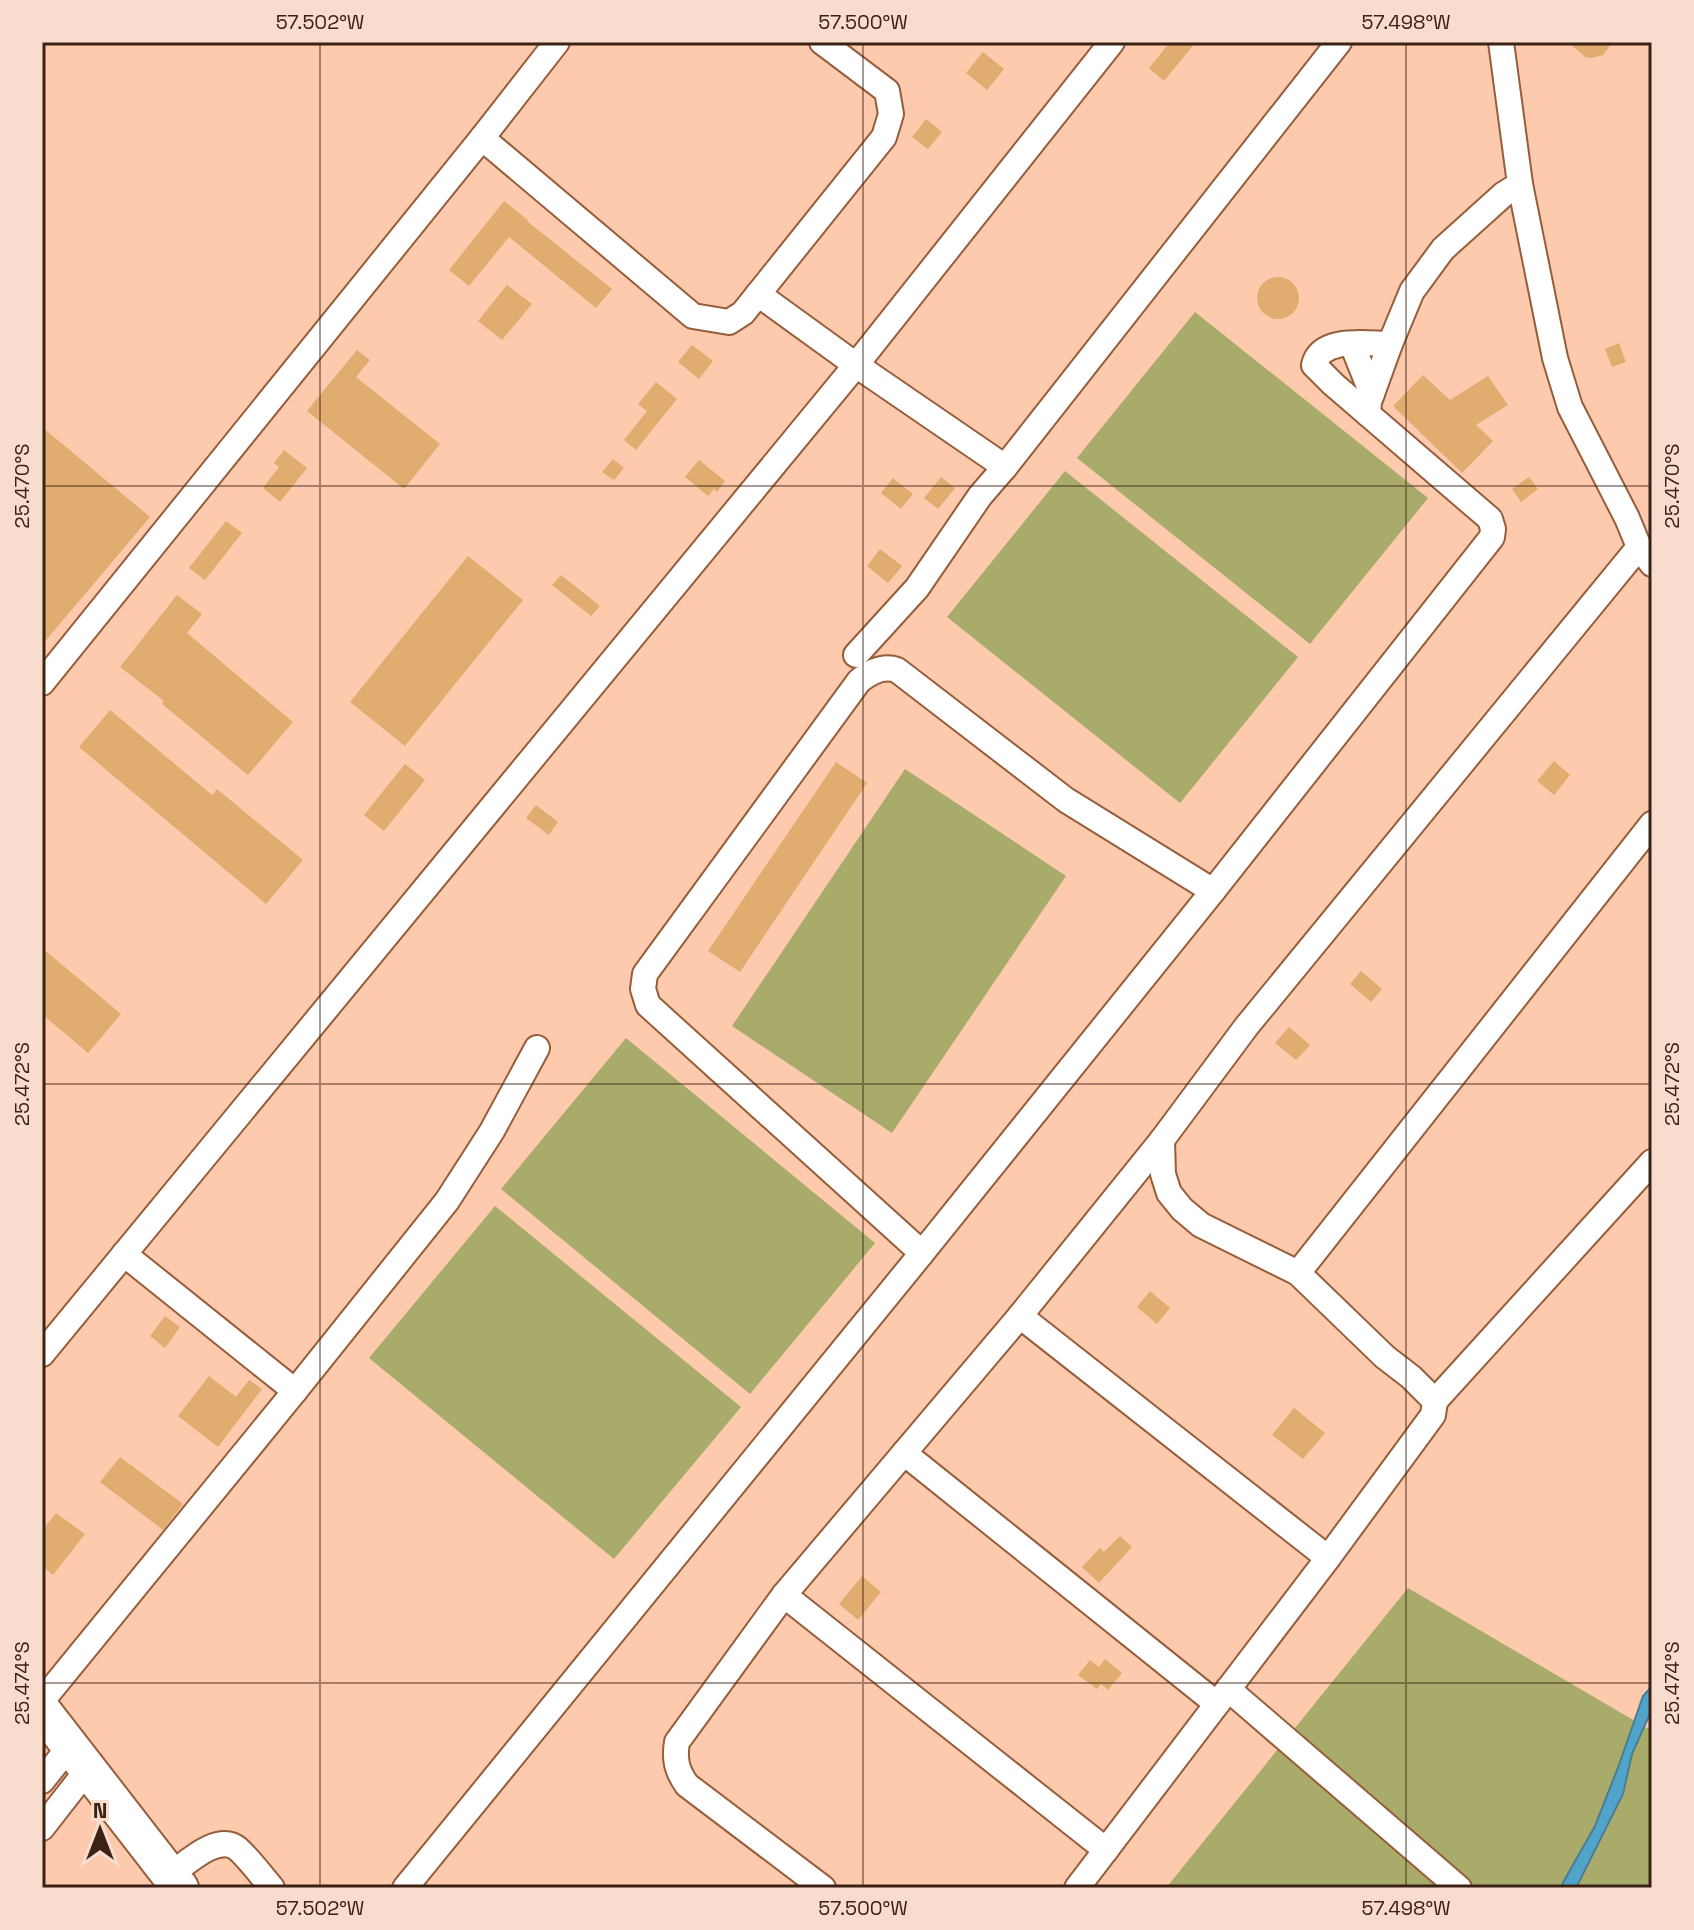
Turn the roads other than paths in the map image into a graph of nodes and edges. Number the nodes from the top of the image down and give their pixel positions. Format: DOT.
graph roads {
  1 [pos="557,42"];
  2 [pos="822,42"];
  3 [pos="1112,42"];
  4 [pos="1339,42"];
  5 [pos="1501,42"];
  6 [pos="482,138"];
  7 [pos="1520,184"];
  8 [pos="758,294"];
  9 [pos="1352,344"];
  10 [pos="1390,344"];
  11 [pos="856,365"];
  12 [pos="1370,404"];
  13 [pos="1005,467"];
  14 [pos="1645,556"];
  15 [pos="856,655"];
  16 [pos="42,683"];
  17 [pos="1652,824"];
  18 [pos="1213,891"];
  19 [pos="537,1048"];
  20 [pos="1162,1140"];
  21 [pos="1652,1162"];
  22 [pos="922,1253"];
  23 [pos="124,1254"];
  24 [pos="1298,1273"];
  25 [pos="1020,1316"];
  26 [pos="42,1354"];
  27 [pos="295,1391"];
  28 [pos="1435,1401"];
  29 [pos="904,1453"];
  30 [pos="1328,1558"];
  31 [pos="784,1595"];
  32 [pos="1222,1697"];
  33 [pos="42,1701"];
  34 [pos="42,1710"];
  35 [pos="79,1758"];
  36 [pos="42,1781"];
  37 [pos="42,1828"];
  38 [pos="1106,1850"];
  39 [pos="175,1882"];
  40 [pos="272,1888"];
  41 [pos="405,1888"];
  42 [pos="823,1888"];
  43 [pos="1077,1888"];
  44 [pos="1459,1888"];
  1 -- 6 [label="street"];
  2 -- 8 [label="street"];
  3 -- 11 [label="street"];
  4 -- 13 [label="street"];
  5 -- 7 [label="street"];
  6 -- 8 [label="street"];
  6 -- 16 [label="street"];
  7 -- 10 [label="street"];
  7 -- 14 [label="street"];
  8 -- 11 [label="street"];
  9 -- 10 [label="street"];
  9 -- 12 [label="street"];
  9 -- 12 [label="street"];
  10 -- 12 [label="street"];
  11 -- 13 [label="street"];
  11 -- 23 [label="street"];
  12 -- 18 [label="street"];
  13 -- 15 [label="street"];
  14 -- 20 [label="street"];
  17 -- 24 [label="street"];
  18 -- 22 [label="street"];
  18 -- 22 [label="street"];
  19 -- 27 [label="street"];
  20 -- 24 [label="street"];
  20 -- 25 [label="street"];
  21 -- 28 [label="street"];
  22 -- 41 [label="street"];
  23 -- 26 [label="street"];
  23 -- 27 [label="street"];
  24 -- 28 [label="street"];
  25 -- 29 [label="street"];
  25 -- 30 [label="street"];
  27 -- 33 [label="street"];
  28 -- 30 [label="street"];
  29 -- 31 [label="street"];
  29 -- 32 [label="street"];
  30 -- 32 [label="street"];
  31 -- 38 [label="street"];
  31 -- 42 [label="street"];
  32 -- 38 [label="street"];
  32 -- 44 [label="street"];
  34 -- 35 [label="highway"];
  35 -- 36 [label="street"];
  35 -- 37 [label="street"];
  35 -- 39 [label="highway"];
  38 -- 43 [label="street"];
  39 -- 40 [label="street"];
}
